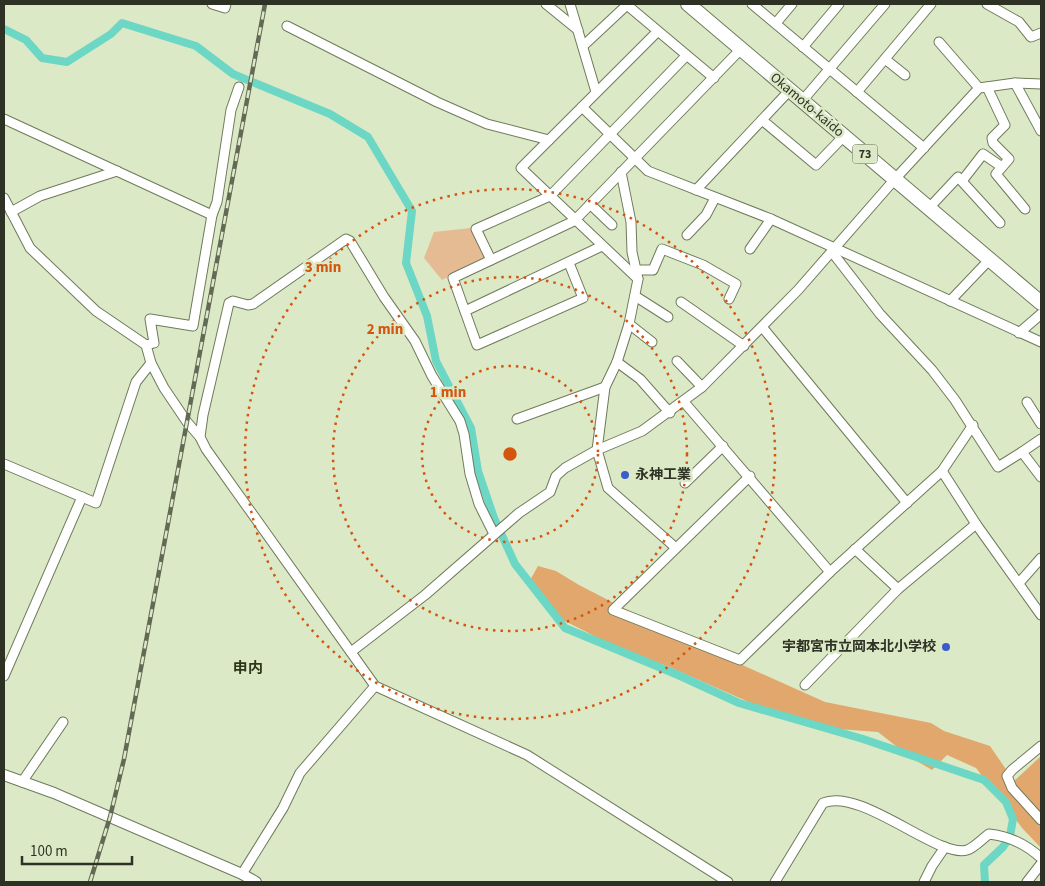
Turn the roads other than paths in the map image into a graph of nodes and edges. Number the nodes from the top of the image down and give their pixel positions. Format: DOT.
graph roads {
  1 [pos="212,4"];
  2 [pos="226,4"];
  3 [pos="546,4"];
  4 [pos="570,4"];
  5 [pos="627,4"];
  6 [pos="688,4"];
  7 [pos="752,4"];
  8 [pos="792,4"];
  9 [pos="839,4"];
  10 [pos="885,4"];
  11 [pos="932,4"];
  12 [pos="986,4"];
  13 [pos="776,23"];
  14 [pos="288,26"];
  15 [pos="578,30"];
  16 [pos="657,32"];
  17 [pos="1041,33"];
  18 [pos="939,42"];
  19 [pos="583,46"];
  20 [pos="803,47"];
  21 [pos="740,49"];
  22 [pos="686,56"];
  23 [pos="885,58"];
  24 [pos="830,69"];
  25 [pos="905,75"];
  26 [pos="714,78"];
  27 [pos="1016,83"];
  28 [pos="1041,84"];
  29 [pos="239,87"];
  30 [pos="983,88"];
  31 [pos="790,90"];
  32 [pos="596,92"];
  33 [pos="857,92"];
  34 [pos="802,101"];
  35 [pos="582,107"];
  36 [pos="4,119"];
  37 [pos="762,120"];
  38 [pos="1041,130"];
  39 [pos="610,134"];
  40 [pos="844,136"];
  41 [pos="549,140"];
  42 [pos="924,148"];
  43 [pos="636,157"];
  44 [pos="1002,167"];
  45 [pos="116,171"];
  46 [pos="621,172"];
  47 [pos="895,179"];
  48 [pos="962,181"];
  49 [pos="696,190"];
  50 [pos="550,196"];
  51 [pos="4,198"];
  52 [pos="714,198"];
  53 [pos="590,204"];
  54 [pos="929,208"];
  55 [pos="1025,209"];
  56 [pos="11,212"];
  57 [pos="212,215"];
  58 [pos="771,219"];
  59 [pos="574,221"];
  60 [pos="1000,223"];
  61 [pos="612,225"];
  62 [pos="687,235"];
  63 [pos="602,246"];
  64 [pos="750,249"];
  65 [pos="833,250"];
  66 [pos="990,259"];
  67 [pos="491,260"];
  68 [pos="569,263"];
  69 [pos="636,270"];
  70 [pos="638,280"];
  71 [pos="635,296"];
  72 [pos="729,299"];
  73 [pos="950,301"];
  74 [pos="681,302"];
  75 [pos="1041,303"];
  76 [pos="465,311"];
  77 [pos="1041,314"];
  78 [pos="668,317"];
  79 [pos="629,324"];
  80 [pos="763,328"];
  81 [pos="1019,333"];
  82 [pos="652,342"];
  83 [pos="1041,342"];
  84 [pos="146,345"];
  85 [pos="744,346"];
  86 [pos="677,361"];
  87 [pos="617,362"];
  88 [pos="151,363"];
  89 [pos="605,387"];
  90 [pos="702,387"];
  91 [pos="684,402"];
  92 [pos="1027,402"];
  93 [pos="670,413"];
  94 [pos="517,419"];
  95 [pos="1041,424"];
  96 [pos="973,425"];
  97 [pos="200,437"];
  98 [pos="1041,439"];
  99 [pos="723,446"];
  100 [pos="597,450"];
  101 [pos="1022,452"];
  102 [pos="4,464"];
  103 [pos="942,471"];
  104 [pos="750,476"];
  105 [pos="1041,477"];
  106 [pos="685,483"];
  107 [pos="82,498"];
  108 [pos="907,503"];
  109 [pos="976,524"];
  110 [pos="495,533"];
  111 [pos="676,548"];
  112 [pos="856,549"];
  113 [pos="1041,558"];
  114 [pos="830,572"];
  115 [pos="1019,583"];
  116 [pos="898,589"];
  117 [pos="1041,614"];
  118 [pos="351,652"];
  119 [pos="4,676"];
  120 [pos="805,685"];
  121 [pos="375,686"];
  122 [pos="63,722"];
  123 [pos="1041,746"];
  124 [pos="4,776"];
  125 [pos="22,782"];
  126 [pos="1041,820"];
  127 [pos="946,847"];
  128 [pos="1041,858"];
  129 [pos="1041,864"];
  130 [pos="242,874"];
  131 [pos="256,882"];
  132 [pos="728,882"];
  133 [pos="775,882"];
  134 [pos="924,882"];
  135 [pos="1027,882"];
  1 -- 2 [label="street"];
  3 -- 15 [label="street"];
  4 -- 15 [label="street"];
  5 -- 16 [label="street"];
  5 -- 19 [label="street"];
  6 -- 21 [label="main road, Okamoto-kaido / 73"];
  7 -- 13 [label="street"];
  8 -- 13 [label="street"];
  9 -- 20 [label="street"];
  10 -- 24 [label="street"];
  11 -- 23 [label="street"];
  12 -- 17 [label="street"];
  13 -- 20 [label="street"];
  14 -- 41 [label="street"];
  15 -- 19 [label="street"];
  16 -- 22 [label="street"];
  16 -- 32 [label="street"];
  18 -- 30 [label="street"];
  19 -- 32 [label="street"];
  20 -- 24 [label="street"];
  21 -- 26 [label="street"];
  21 -- 31 [label="main road, Okamoto-kaido / 73"];
  22 -- 26 [label="street"];
  22 -- 39 [label="street"];
  23 -- 25 [label="street"];
  23 -- 33 [label="street"];
  24 -- 33 [label="street"];
  24 -- 34 [label="street"];
  26 -- 43 [label="street"];
  27 -- 28 [label="street"];
  27 -- 30 [label="street"];
  27 -- 38 [label="street"];
  29 -- 57 [label="street"];
  30 -- 42 [label="street"];
  30 -- 44 [label="street"];
  31 -- 34 [label="main road, Okamoto-kaido / 73"];
  31 -- 37 [label="street"];
  32 -- 35 [label="street"];
  33 -- 42 [label="street"];
  34 -- 40 [label="main road, Okamoto-kaido / 73"];
  35 -- 39 [label="street"];
  35 -- 41 [label="street"];
  36 -- 45 [label="street"];
  37 -- 40 [label="street"];
  37 -- 49 [label="street"];
  39 -- 43 [label="street"];
  39 -- 50 [label="street"];
  40 -- 47 [label="main road, Okamoto-kaido / 73"];
  41 -- 50 [label="street"];
  42 -- 47 [label="street"];
  43 -- 46 [label="street"];
  43 -- 49 [label="street"];
  44 -- 48 [label="street"];
  44 -- 55 [label="street"];
  45 -- 56 [label="street"];
  45 -- 57 [label="street"];
  46 -- 53 [label="street"];
  46 -- 69 [label="street"];
  47 -- 54 [label="main road, Okamoto-kaido / 73"];
  47 -- 65 [label="street"];
  48 -- 54 [label="street"];
  48 -- 60 [label="street"];
  49 -- 52 [label="street"];
  50 -- 59 [label="street"];
  50 -- 67 [label="street"];
  51 -- 56 [label="street"];
  52 -- 58 [label="street"];
  52 -- 62 [label="street"];
  53 -- 59 [label="street"];
  53 -- 61 [label="street"];
  54 -- 66 [label="main road, Okamoto-kaido / 73"];
  56 -- 84 [label="street"];
  57 -- 84 [label="street"];
  58 -- 64 [label="street"];
  58 -- 65 [label="street"];
  59 -- 63 [label="street"];
  59 -- 67 [label="street"];
  63 -- 68 [label="street"];
  63 -- 70 [label="street"];
  65 -- 73 [label="street"];
  65 -- 80 [label="street"];
  65 -- 96 [label="street"];
  66 -- 73 [label="street"];
  66 -- 75 [label="main road, Okamoto-kaido / 73"];
  67 -- 76 [label="street"];
  68 -- 76 [label="street"];
  68 -- 76 [label="street"];
  69 -- 70 [label="street"];
  69 -- 72 [label="street"];
  70 -- 71 [label="street"];
  71 -- 78 [label="street"];
  71 -- 79 [label="street"];
  73 -- 81 [label="street"];
  74 -- 85 [label="street"];
  77 -- 81 [label="street"];
  79 -- 82 [label="street"];
  79 -- 87 [label="street"];
  80 -- 85 [label="street"];
  80 -- 108 [label="street"];
  81 -- 83 [label="street"];
  84 -- 88 [label="street"];
  85 -- 90 [label="street"];
  86 -- 90 [label="street"];
  87 -- 89 [label="street"];
  87 -- 93 [label="street"];
  88 -- 97 [label="street"];
  88 -- 107 [label="street"];
  89 -- 94 [label="street"];
  89 -- 100 [label="street"];
  90 -- 91 [label="street"];
  91 -- 93 [label="street"];
  91 -- 99 [label="street"];
  92 -- 95 [label="street"];
  93 -- 100 [label="street"];
  96 -- 101 [label="street"];
  96 -- 103 [label="street"];
  97 -- 110 [label="street"];
  97 -- 118 [label="street"];
  98 -- 101 [label="street"];
  99 -- 104 [label="street"];
  99 -- 106 [label="street"];
  100 -- 110 [label="street"];
  100 -- 111 [label="street"];
  101 -- 105 [label="street"];
  102 -- 107 [label="street"];
  103 -- 108 [label="street"];
  103 -- 109 [label="street"];
  104 -- 111 [label="street"];
  104 -- 114 [label="street"];
  107 -- 119 [label="street"];
  108 -- 112 [label="street"];
  109 -- 115 [label="street"];
  109 -- 116 [label="street"];
  110 -- 118 [label="street"];
  111 -- 114 [label="street"];
  112 -- 114 [label="street"];
  112 -- 116 [label="street"];
  113 -- 115 [label="street"];
  115 -- 117 [label="street"];
  116 -- 120 [label="street"];
  118 -- 121 [label="street"];
  121 -- 130 [label="street"];
  121 -- 132 [label="street"];
  122 -- 125 [label="street"];
  123 -- 126 [label="street"];
  124 -- 125 [label="street"];
  125 -- 130 [label="street"];
  127 -- 128 [label="street"];
  127 -- 133 [label="street"];
  127 -- 134 [label="street"];
  129 -- 135 [label="street"];
  130 -- 131 [label="street"];
}
